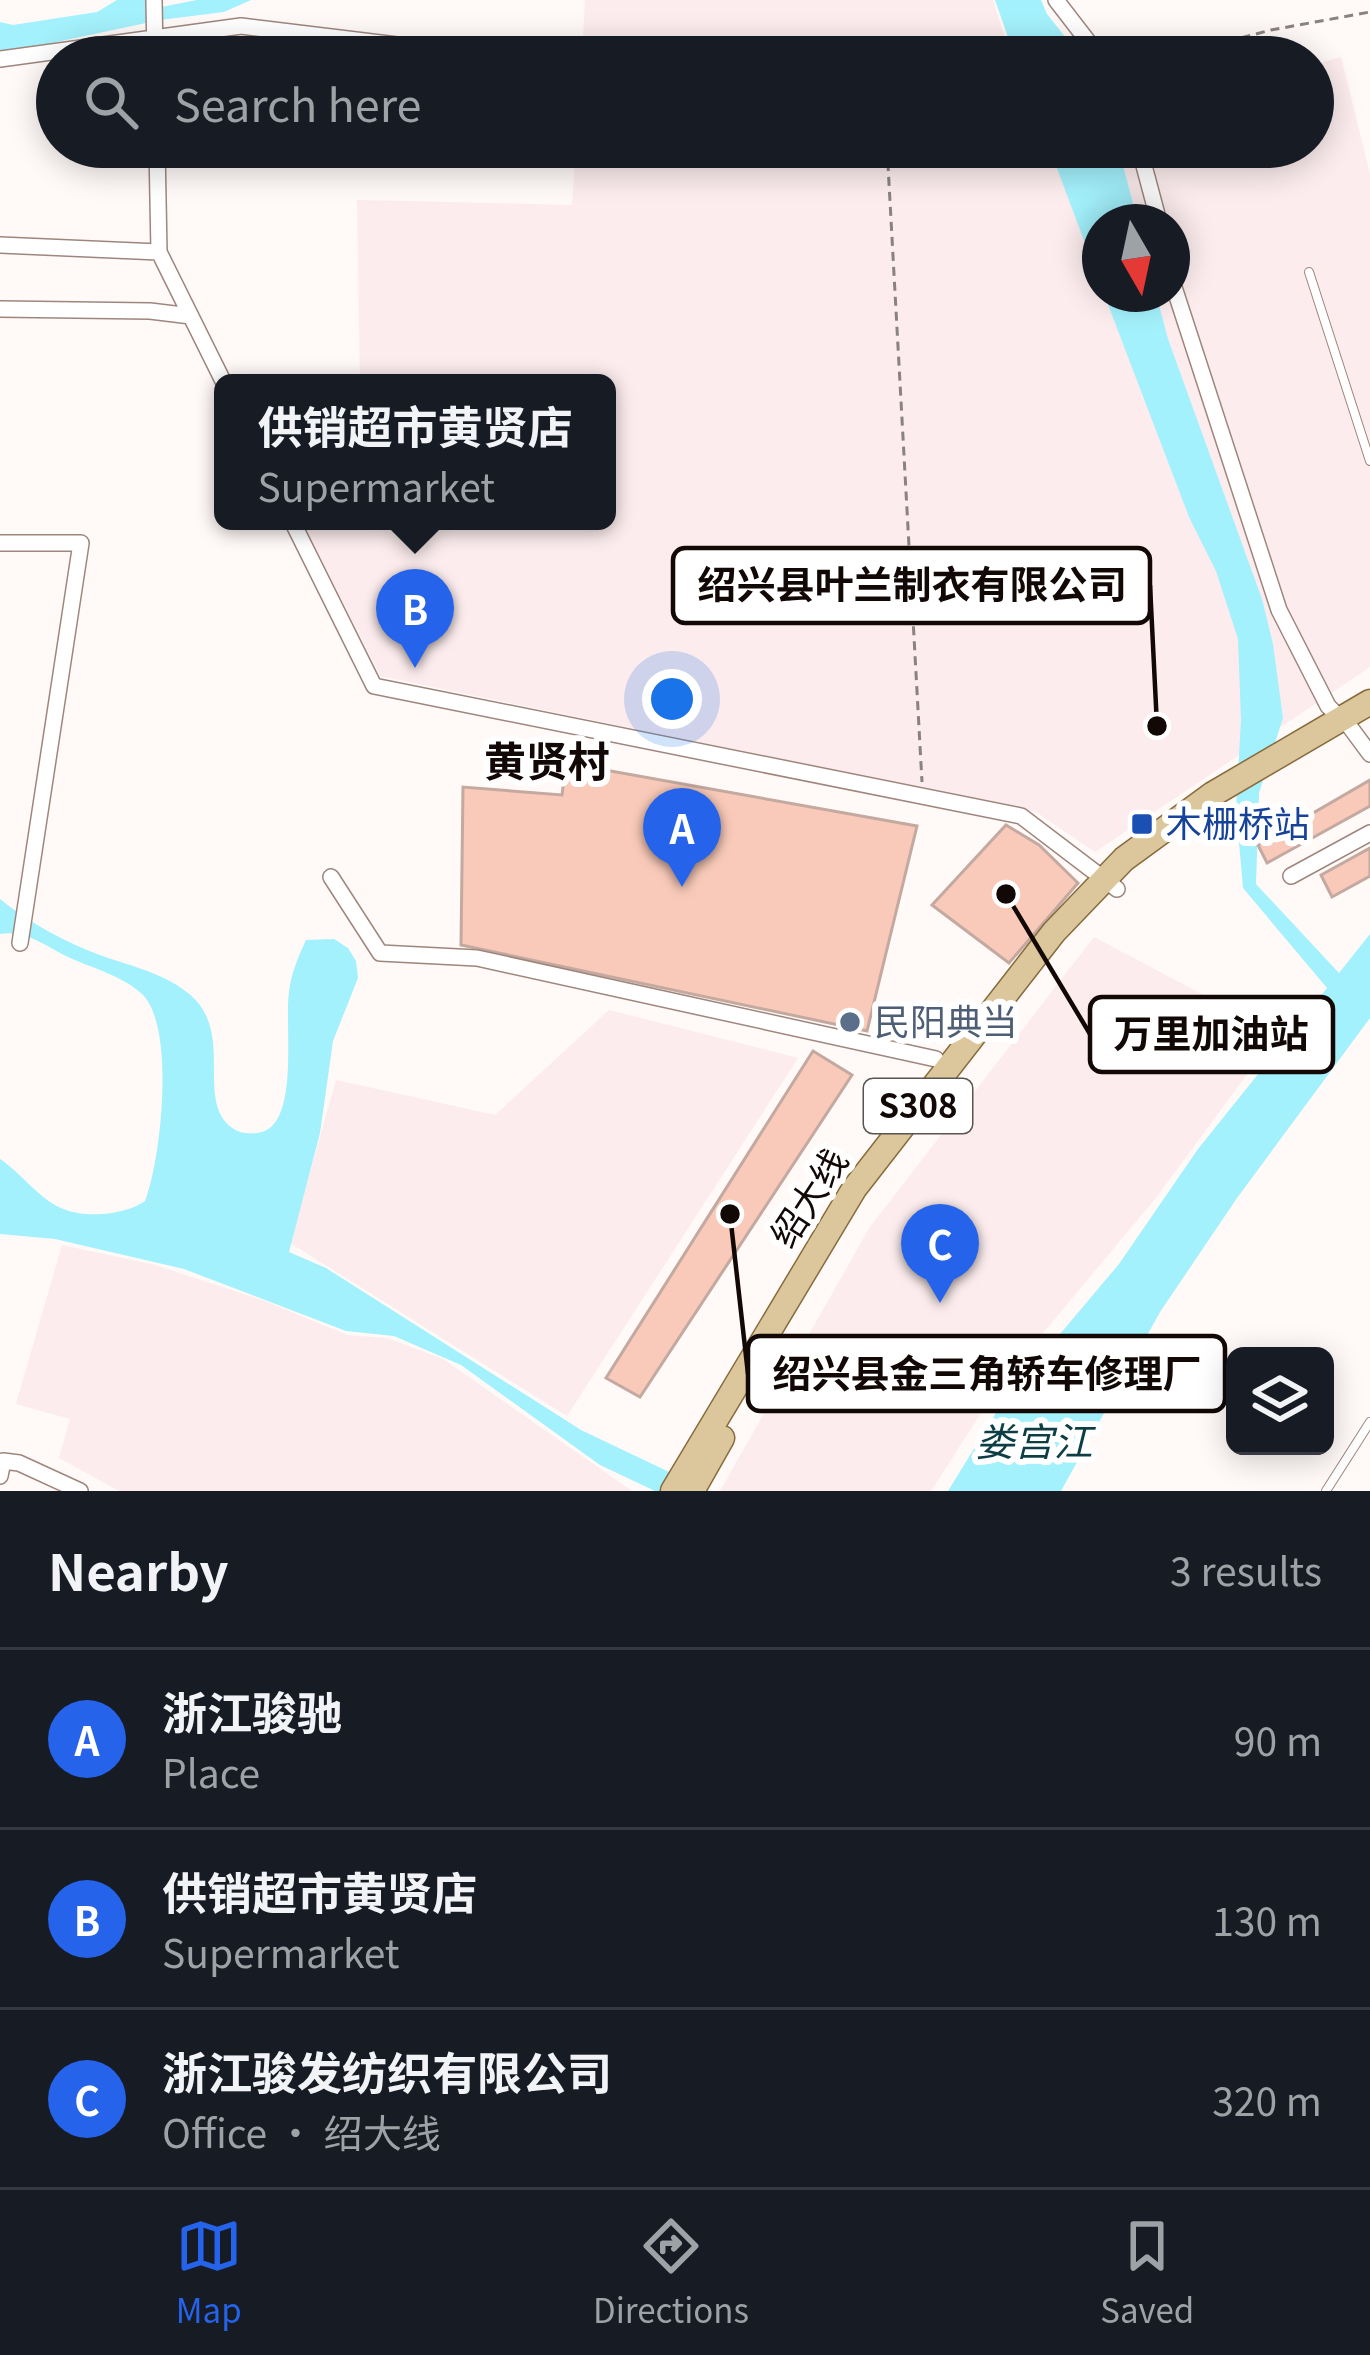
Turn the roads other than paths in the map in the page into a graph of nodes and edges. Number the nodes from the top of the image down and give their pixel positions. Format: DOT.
graph roads {
  1 [pos="1056,0"];
  2 [pos="154,2"];
  3 [pos="154,32"];
  4 [pos="130,36"];
  5 [pos="154,36"];
  6 [pos="328,36"];
  7 [pos="1084,36"];
  8 [pos="36,52"];
  9 [pos="0,58"];
  10 [pos="157,168"];
  11 [pos="1144,168"];
  12 [pos="1154,204"];
  13 [pos="0,245"];
  14 [pos="159,252"];
  15 [pos="1309,272"];
  16 [pos="0,309"];
  17 [pos="1182,312"];
  18 [pos="190,316"];
  19 [pos="219,374"];
  20 [pos="1370,461"];
  21 [pos="296,530"];
  22 [pos="0,543"];
  23 [pos="1370,702"];
  24 [pos="1354,720"];
  25 [pos="1370,754"];
  26 [pos="1370,832"];
  27 [pos="1291,877"];
  28 [pos="331,878"];
  29 [pos="1111,884"];
  30 [pos="21,939"];
  31 [pos="936,1059"];
  32 [pos="1370,1422"];
  33 [pos="0,1476"];
  34 [pos="687,1482"];
  35 [pos="80,1491"];
  36 [pos="1326,1491"];
  1 -- 7 [label="street"];
  2 -- 3 [label="street"];
  3 -- 4 [label="street"];
  3 -- 5 [label="street"];
  3 -- 6 [label="street"];
  8 -- 9 [label="street"];
  10 -- 14 [label="street"];
  11 -- 12 [label="street"];
  13 -- 14 [label="street"];
  14 -- 18 [label="street"];
  15 -- 20 [label="lane"];
  16 -- 18 [label="street"];
  17 -- 24 [label="street"];
  18 -- 19 [label="street"];
  21 -- 29 [label="street"];
  22 -- 30 [label="street"];
  23 -- 24 [label="main road, 绍大线 / S308"];
  24 -- 25 [label="street"];
  24 -- 29 [label="main road, 绍大线 / S308"];
  26 -- 27 [label="street"];
  28 -- 31 [label="street"];
  29 -- 34 [label="main road, 绍大线 / S308"];
  32 -- 36 [label="lane"];
  33 -- 35 [label="street"];
}
